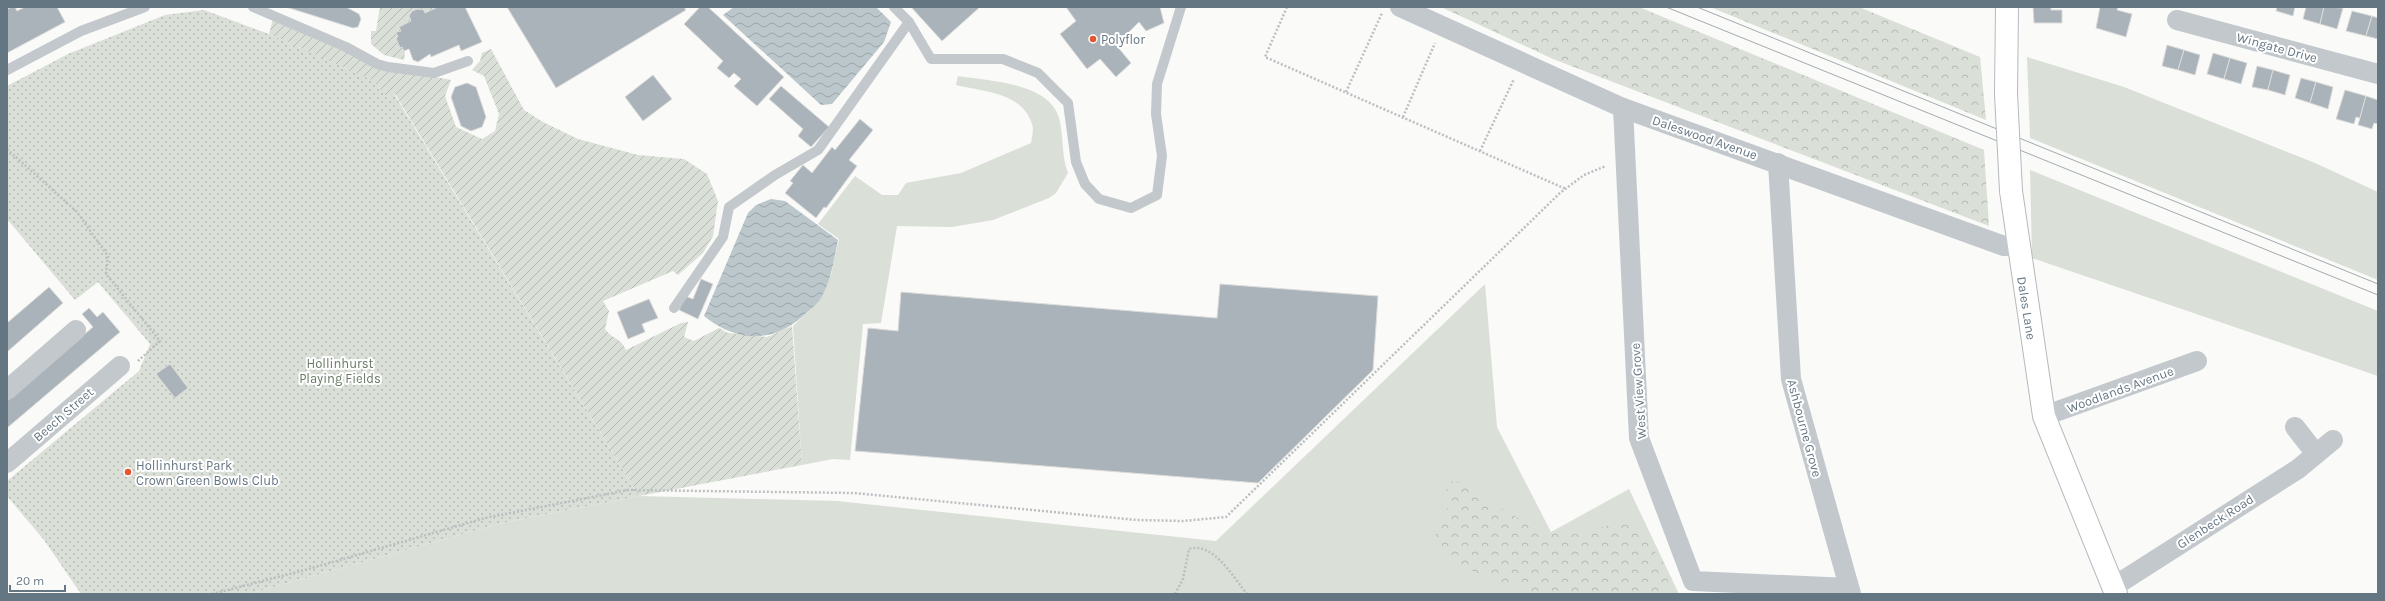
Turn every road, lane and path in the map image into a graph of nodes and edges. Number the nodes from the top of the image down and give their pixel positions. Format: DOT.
graph roads {
  1 [pos="145,7"];
  2 [pos="253,7"];
  3 [pos="894,7"];
  4 [pos="1181,7"];
  5 [pos="1287,7"];
  6 [pos="1385,7"];
  7 [pos="1400,7"];
  8 [pos="2006,7"];
  9 [pos="2177,20"];
  10 [pos="909,22"];
  11 [pos="1443,26"];
  12 [pos="468,61"];
  13 [pos="1521,62"];
  14 [pos="7,70"];
  15 [pos="2378,74"];
  16 [pos="1346,92"];
  17 [pos="1623,108"];
  18 [pos="1403,117"];
  19 [pos="7,149"];
  20 [pos="1480,151"];
  21 [pos="1625,158"];
  22 [pos="1778,163"];
  23 [pos="1566,189"];
  24 [pos="2018,246"];
  25 [pos="674,308"];
  26 [pos="76,330"];
  27 [pos="2197,361"];
  28 [pos="120,366"];
  29 [pos="7,390"];
  30 [pos="2044,416"];
  31 [pos="2295,426"];
  32 [pos="2333,440"];
  33 [pos="2316,454"];
  34 [pos="7,463"];
  35 [pos="1850,591"];
  36 [pos="2115,591"];
  37 [pos="212,594"];
  38 [pos="1175,594"];
  39 [pos="1246,594"];
  1 -- 14 [label="lane"];
  2 -- 12 [label="lane"];
  3 -- 10 [label="lane"];
  4 -- 10 [label="lane"];
  5 -- 16 [label="path"];
  6 -- 16 [label="path"];
  7 -- 11 [label="street, Daleswood Avenue"];
  8 -- 24 [label="main road, Dales Lane, bridge"];
  9 -- 15 [label="street, Wingate Drive"];
  10 -- 25 [label="lane"];
  11 -- 13 [label="street, Daleswood Avenue"];
  11 -- 18 [label="path"];
  13 -- 17 [label="street, Daleswood Avenue"];
  13 -- 20 [label="path"];
  16 -- 18 [label="path"];
  17 -- 21 [label="street, West View Grove"];
  17 -- 22 [label="street, Daleswood Avenue"];
  18 -- 20 [label="path"];
  19 -- 28 [label="path"];
  20 -- 23 [label="path"];
  21 -- 23 [label="path"];
  21 -- 35 [label="street, West View Grove"];
  22 -- 24 [label="street, Daleswood Avenue"];
  22 -- 35 [label="street, Ashbourne Grove"];
  23 -- 37 [label="path"];
  24 -- 30 [label="main road, Dales Lane"];
  26 -- 29 [label="street"];
  27 -- 30 [label="street, Woodlands Avenue"];
  28 -- 34 [label="street, Beech Street"];
  30 -- 36 [label="main road, Dales Lane"];
  31 -- 33 [label="street"];
  32 -- 33 [label="street, Glenbeck Road"];
  33 -- 36 [label="street, Glenbeck Road"];
  38 -- 39 [label="path"];
}
